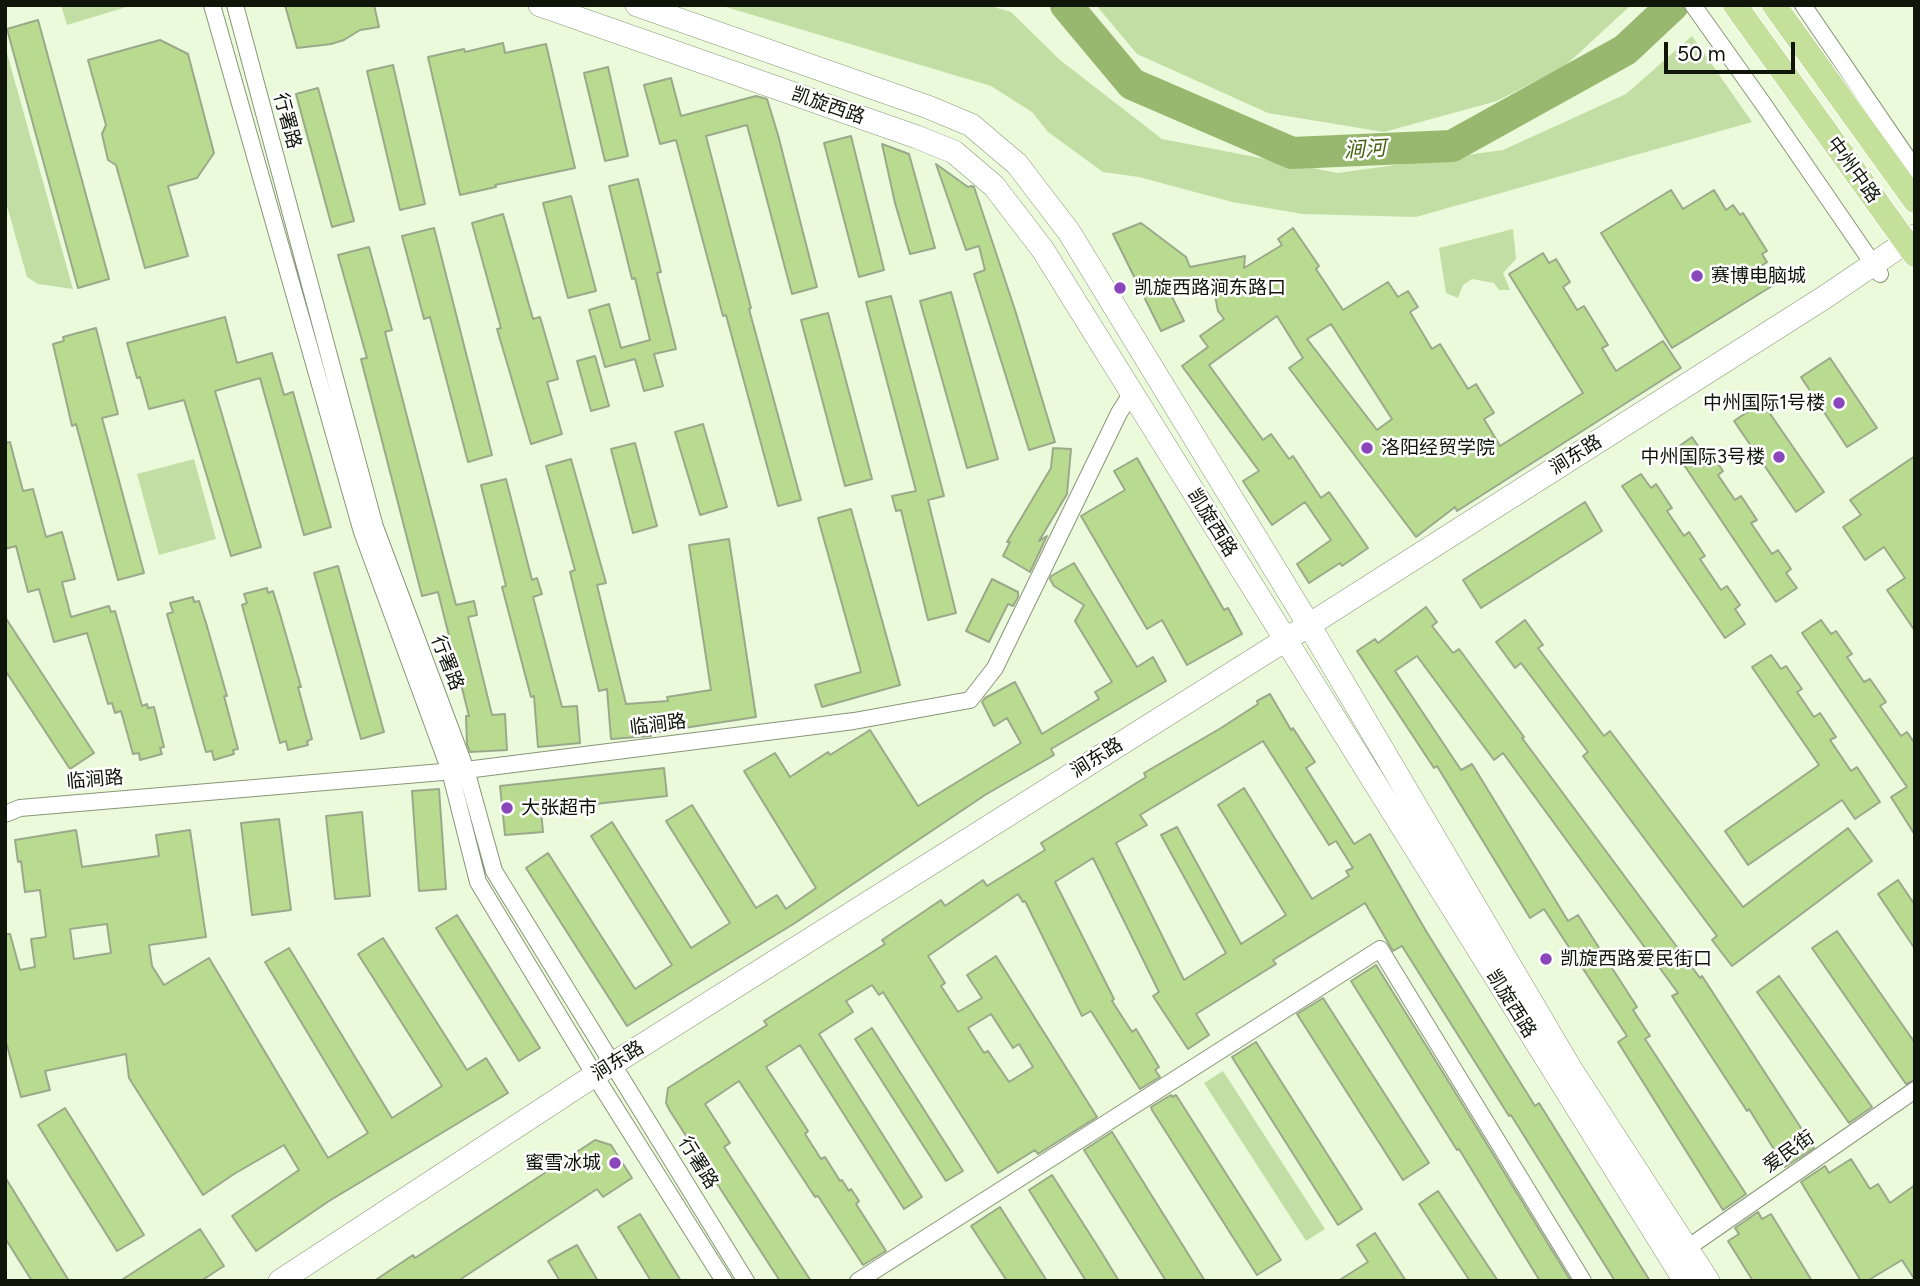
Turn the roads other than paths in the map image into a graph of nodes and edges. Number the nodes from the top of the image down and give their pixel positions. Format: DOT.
graph roads {
  1 [pos="212,5"];
  2 [pos="234,5"];
  3 [pos="540,5"];
  4 [pos="637,5"];
  5 [pos="1693,5"];
  6 [pos="1735,5"];
  7 [pos="1774,5"];
  8 [pos="1803,5"];
  9 [pos="1828,61"];
  10 [pos="1915,169"];
  11 [pos="1915,201"];
  12 [pos="1913,247"];
  13 [pos="1877,269"];
  14 [pos="1131,394"];
  15 [pos="1311,629"];
  16 [pos="1287,644"];
  17 [pos="458,770"];
  18 [pos="5,814"];
  19 [pos="607,1075"];
  20 [pos="1915,1090"];
  21 [pos="1686,1249"];
  22 [pos="280,1281"];
  23 [pos="302,1281"];
  24 [pos="724,1281"];
  25 [pos="746,1281"];
  26 [pos="858,1281"];
  27 [pos="1583,1281"];
  28 [pos="1685,1281"];
  29 [pos="1708,1281"];
  1 -- 17 [label="street, 行署路"];
  2 -- 17 [label="street, 行署路"];
  3 -- 14 [label="main road, 凯旋西路"];
  4 -- 15 [label="main road, 凯旋西路"];
  5 -- 13 [label="street"];
  6 -- 12 [label="main road, 中州中路"];
  7 -- 9 [label="main road, 中州中路"];
  8 -- 9 [label="street"];
  9 -- 10 [label="street"];
  9 -- 11 [label="main road, 中州中路"];
  12 -- 13 [label="main road, 涧东路"];
  13 -- 15 [label="main road, 涧东路"];
  14 -- 16 [label="main road, 凯旋西路"];
  14 -- 17 [label="street, 临涧路"];
  15 -- 16 [label="main road, 涧东路"];
  15 -- 21 [label="main road, 凯旋西路"];
  16 -- 19 [label="main road, 涧东路"];
  16 -- 28 [label="main road, 凯旋西路"];
  17 -- 18 [label="street, 临涧路"];
  17 -- 19 [label="street, 行署路"];
  19 -- 22 [label="main road, 涧东路"];
  19 -- 23 [label="main road, 涧东路"];
  19 -- 24 [label="street, 行署路"];
  19 -- 25 [label="street, 行署路"];
  20 -- 21 [label="street, 爱民街"];
  21 -- 29 [label="main road, 凯旋西路"];
  26 -- 27 [label="street"];
}
